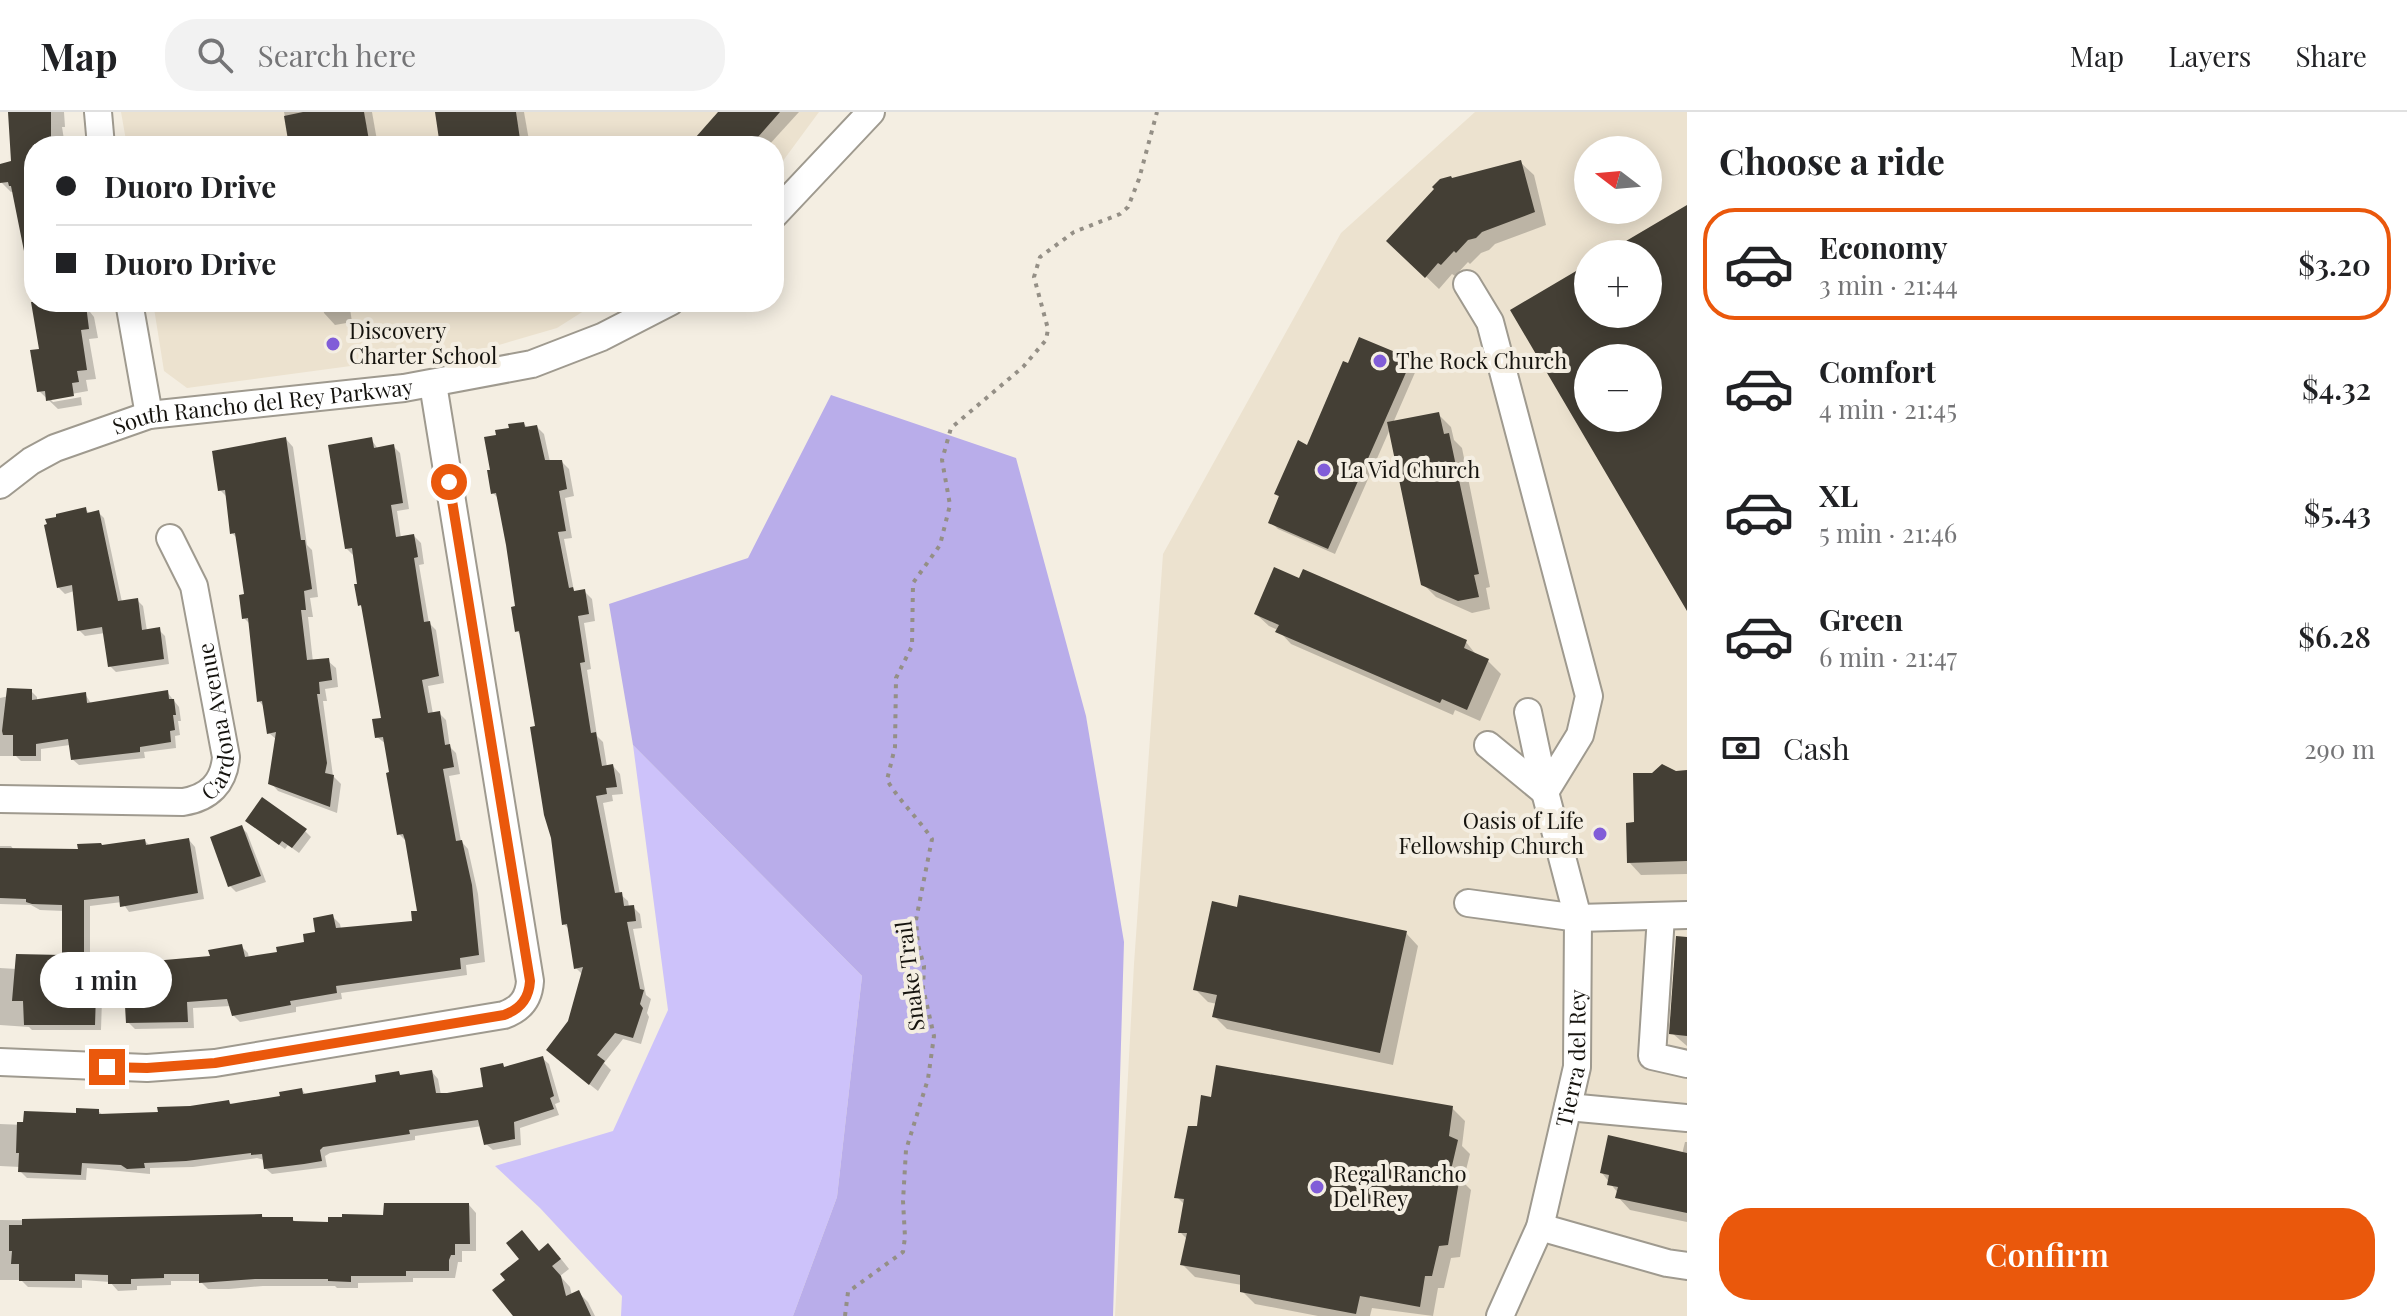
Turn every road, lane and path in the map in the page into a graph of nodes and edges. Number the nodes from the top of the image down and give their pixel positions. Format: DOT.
graph roads {
  1 [pos="98,112"];
  2 [pos="871,112"];
  3 [pos="1157,112"];
  4 [pos="100,136"];
  5 [pos="784,204"];
  6 [pos="1467,284"];
  7 [pos="131,312"];
  8 [pos="651,312"];
  9 [pos="433,384"];
  10 [pos="149,415"];
  11 [pos="0,485"];
  12 [pos="170,538"];
  13 [pos="1528,712"];
  14 [pos="1488,745"];
  15 [pos="1545,792"];
  16 [pos="0,799"];
  17 [pos="1468,903"];
  18 [pos="1674,916"];
  19 [pos="1578,918"];
  20 [pos="0,1062"];
  21 [pos="1687,1064"];
  22 [pos="1568,1107"];
  23 [pos="1687,1118"];
  24 [pos="1540,1227"];
  25 [pos="1687,1266"];
  26 [pos="845,1316"];
  27 [pos="1500,1316"];
  1 -- 4 [label="street"];
  2 -- 5 [label="street"];
  3 -- 26 [label="path, Snake Trail"];
  6 -- 15 [label="street"];
  7 -- 10 [label="street"];
  8 -- 9 [label="street, South Rancho del Rey Parkway"];
  9 -- 10 [label="street, South Rancho del Rey Parkway"];
  9 -- 20 [label="street"];
  10 -- 11 [label="street, South Rancho del Rey Parkway"];
  12 -- 16 [label="street, Cardona Avenue"];
  13 -- 15 [label="street, Tierra del Rey"];
  14 -- 15 [label="street"];
  15 -- 19 [label="street, Tierra del Rey"];
  17 -- 19 [label="street"];
  18 -- 19 [label="street"];
  18 -- 21 [label="street"];
  19 -- 22 [label="street, Tierra del Rey"];
  22 -- 23 [label="street"];
  22 -- 24 [label="street, Tierra del Rey"];
  24 -- 25 [label="street"];
  24 -- 27 [label="street, Tierra del Rey"];
}
